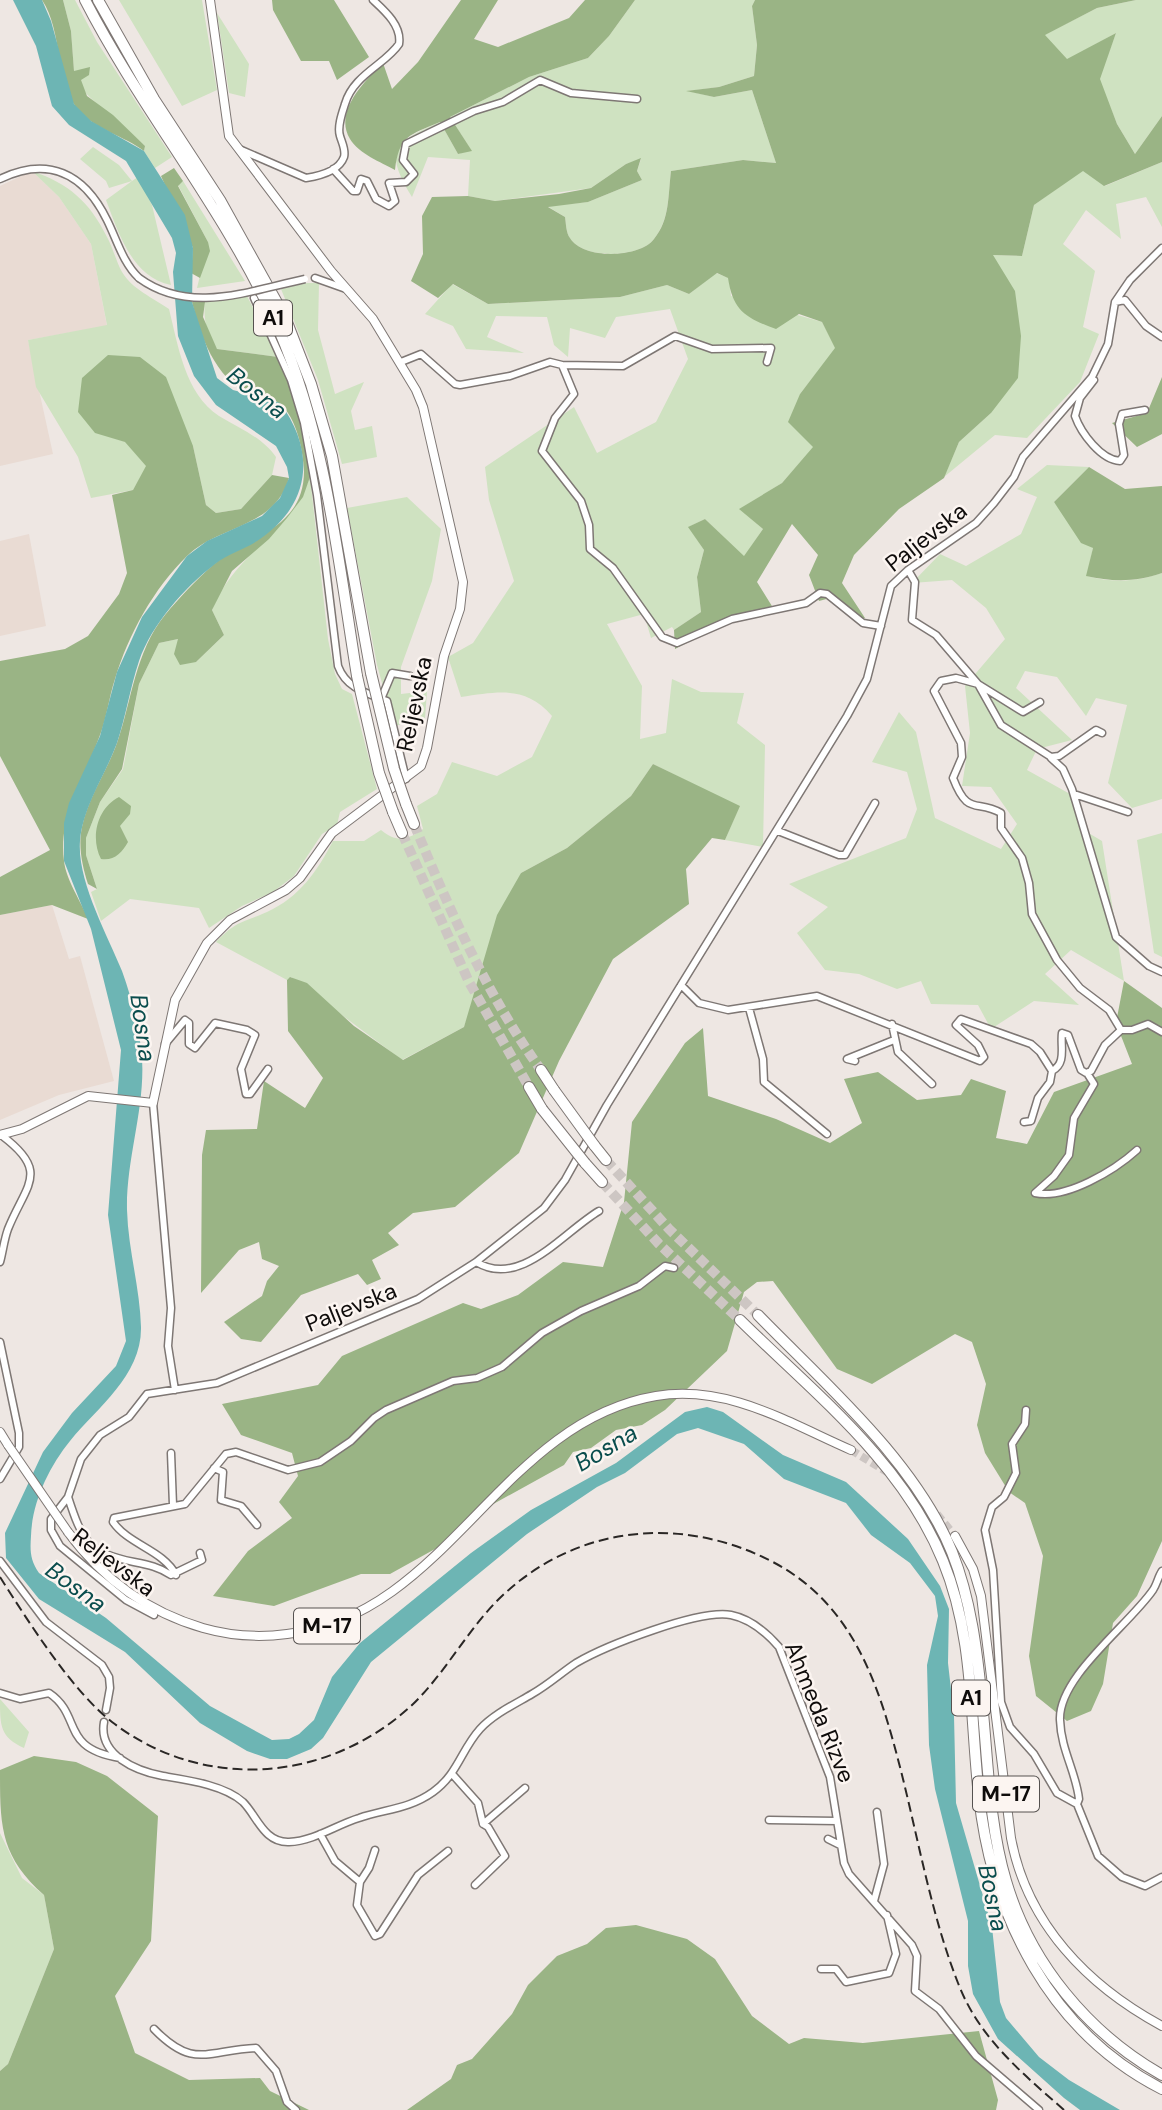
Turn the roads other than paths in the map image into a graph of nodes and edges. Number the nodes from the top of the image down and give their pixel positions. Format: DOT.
graph roads {
  1 [pos="85,0"];
  2 [pos="98,0"];
  3 [pos="210,0"];
  4 [pos="373,0"];
  5 [pos="637,99"];
  6 [pos="237,148"];
  7 [pos="333,169"];
  8 [pos="0,179"];
  9 [pos="1162,248"];
  10 [pos="329,268"];
  11 [pos="315,278"];
  12 [pos="347,289"];
  13 [pos="254,298"];
  14 [pos="1115,302"];
  15 [pos="1162,337"];
  16 [pos="401,362"];
  17 [pos="767,362"];
  18 [pos="1100,362"];
  19 [pos="562,365"];
  20 [pos="1145,410"];
  21 [pos="908,570"];
  22 [pos="881,626"];
  23 [pos="410,676"];
  24 [pos="978,684"];
  25 [pos="381,699"];
  26 [pos="1040,702"];
  27 [pos="1102,733"];
  28 [pos="1049,757"];
  29 [pos="406,779"];
  30 [pos="1074,794"];
  31 [pos="875,803"];
  32 [pos="1128,812"];
  33 [pos="414,824"];
  34 [pos="778,831"];
  35 [pos="402,833"];
  36 [pos="1162,972"];
  37 [pos="681,985"];
  38 [pos="749,1008"];
  39 [pos="892,1024"];
  40 [pos="1121,1030"];
  41 [pos="1162,1032"];
  42 [pos="894,1040"];
  43 [pos="164,1045"];
  44 [pos="855,1061"];
  45 [pos="268,1069"];
  46 [pos="541,1070"];
  47 [pos="1052,1071"];
  48 [pos="1087,1073"];
  49 [pos="932,1084"];
  50 [pos="528,1087"];
  51 [pos="150,1103"];
  52 [pos="1024,1122"];
  53 [pos="827,1134"];
  54 [pos="1,1135"];
  55 [pos="1137,1150"];
  56 [pos="606,1160"];
  57 [pos="602,1182"];
  58 [pos="599,1211"];
  59 [pos="0,1262"];
  60 [pos="476,1262"];
  61 [pos="674,1268"];
  62 [pos="758,1315"];
  63 [pos="740,1320"];
  64 [pos="0,1342"];
  65 [pos="175,1390"];
  66 [pos="1026,1410"];
  67 [pos="0,1432"];
  68 [pos="851,1450"];
  69 [pos="171,1453"];
  70 [pos="214,1468"];
  71 [pos="0,1479"];
  72 [pos="68,1497"];
  73 [pos="173,1506"];
  74 [pos="257,1525"];
  75 [pos="955,1536"];
  76 [pos="200,1553"];
  77 [pos="0,1561"];
  78 [pos="1162,1571"];
  79 [pos="176,1574"];
  80 [pos="154,1615"];
  81 [pos="996,1674"];
  82 [pos="0,1693"];
  83 [pos="106,1710"];
  84 [pos="104,1722"];
  85 [pos="121,1759"];
  86 [pos="453,1775"];
  87 [pos="524,1788"];
  88 [pos="1077,1804"];
  89 [pos="877,1812"];
  90 [pos="769,1820"];
  91 [pos="837,1821"];
  92 [pos="482,1824"];
  93 [pos="320,1833"];
  94 [pos="828,1839"];
  95 [pos="839,1844"];
  96 [pos="374,1850"];
  97 [pos="448,1852"];
  98 [pos="1162,1877"];
  99 [pos="360,1882"];
  100 [pos="475,1885"];
  101 [pos="874,1901"];
  102 [pos="887,1915"];
  103 [pos="821,1969"];
  104 [pos="1162,2026"];
  105 [pos="154,2029"];
  106 [pos="1162,2075"];
  107 [pos="1162,2088"];
  108 [pos="296,2110"];
  109 [pos="1039,2110"];
  1 -- 35 [label="highway, A1, bridge"];
  2 -- 33 [label="highway, A1, bridge"];
  3 -- 6 [label="main road, Reljevska"];
  4 -- 7 [label="street"];
  5 -- 7 [label="street"];
  6 -- 7 [label="street"];
  6 -- 10 [label="main road, Reljevska"];
  8 -- 11 [label="street, bridge"];
  9 -- 14 [label="street, Paljevska"];
  10 -- 11 [label="street"];
  10 -- 12 [label="main road, Reljevska"];
  11 -- 12 [label="street"];
  12 -- 16 [label="main road, Reljevska"];
  13 -- 25 [label="street"];
  14 -- 15 [label="street"];
  14 -- 18 [label="street, Paljevska"];
  16 -- 19 [label="street"];
  16 -- 29 [label="main road, Reljevska"];
  17 -- 19 [label="street"];
  18 -- 20 [label="street"];
  18 -- 21 [label="street, Paljevska"];
  19 -- 22 [label="street"];
  21 -- 22 [label="street, Paljevska"];
  21 -- 24 [label="street"];
  22 -- 34 [label="street, Paljevska"];
  23 -- 25 [label="street"];
  24 -- 26 [label="street"];
  24 -- 28 [label="street"];
  24 -- 40 [label="street"];
  25 -- 29 [label="street"];
  27 -- 28 [label="street"];
  28 -- 30 [label="street"];
  29 -- 43 [label="main road, Reljevska"];
  30 -- 32 [label="street"];
  30 -- 36 [label="street"];
  31 -- 34 [label="street"];
  34 -- 37 [label="street, Paljevska"];
  37 -- 38 [label="street"];
  37 -- 60 [label="street, Paljevska"];
  38 -- 39 [label="street"];
  38 -- 53 [label="street"];
  39 -- 42 [label="street"];
  39 -- 47 [label="street"];
  40 -- 41 [label="street"];
  40 -- 48 [label="street"];
  42 -- 44 [label="street"];
  42 -- 49 [label="street"];
  43 -- 45 [label="street"];
  43 -- 51 [label="main road, Reljevska"];
  46 -- 56 [label="highway, bridge"];
  47 -- 48 [label="street"];
  47 -- 52 [label="street"];
  48 -- 55 [label="street"];
  50 -- 57 [label="highway, bridge"];
  51 -- 54 [label="main road"];
  51 -- 65 [label="street"];
  54 -- 59 [label="street"];
  58 -- 60 [label="street"];
  60 -- 65 [label="street, Paljevska"];
  61 -- 70 [label="street"];
  62 -- 106 [label="highway, A1"];
  63 -- 107 [label="highway, A1"];
  64 -- 71 [label="street"];
  65 -- 72 [label="street, Reljevska"];
  66 -- 81 [label="street"];
  67 -- 68 [label="main road, M-17, bridge"];
  69 -- 73 [label="street"];
  70 -- 73 [label="street"];
  70 -- 74 [label="street"];
  72 -- 79 [label="street"];
  72 -- 80 [label="street, Reljevska"];
  73 -- 79 [label="street"];
  75 -- 81 [label="main road, M-17"];
  76 -- 79 [label="street"];
  77 -- 83 [label="street"];
  78 -- 88 [label="street"];
  81 -- 88 [label="street"];
  81 -- 104 [label="main road, M-17"];
  82 -- 85 [label="street"];
  84 -- 85 [label="street, Ahmeda Rizve"];
  85 -- 93 [label="street, Ahmeda Rizve"];
  86 -- 91 [label="street, Ahmeda Rizve"];
  86 -- 92 [label="street"];
  86 -- 93 [label="street, Ahmeda Rizve"];
  87 -- 92 [label="street"];
  88 -- 98 [label="street"];
  89 -- 101 [label="street"];
  90 -- 91 [label="street"];
  91 -- 95 [label="street, Ahmeda Rizve"];
  92 -- 100 [label="street"];
  93 -- 99 [label="street"];
  94 -- 95 [label="street"];
  95 -- 101 [label="street, Ahmeda Rizve"];
  96 -- 99 [label="street"];
  97 -- 99 [label="street"];
  101 -- 102 [label="street, Ahmeda Rizve"];
  102 -- 103 [label="street"];
  102 -- 109 [label="street, Ahmeda Rizve"];
  105 -- 108 [label="street"];
}
